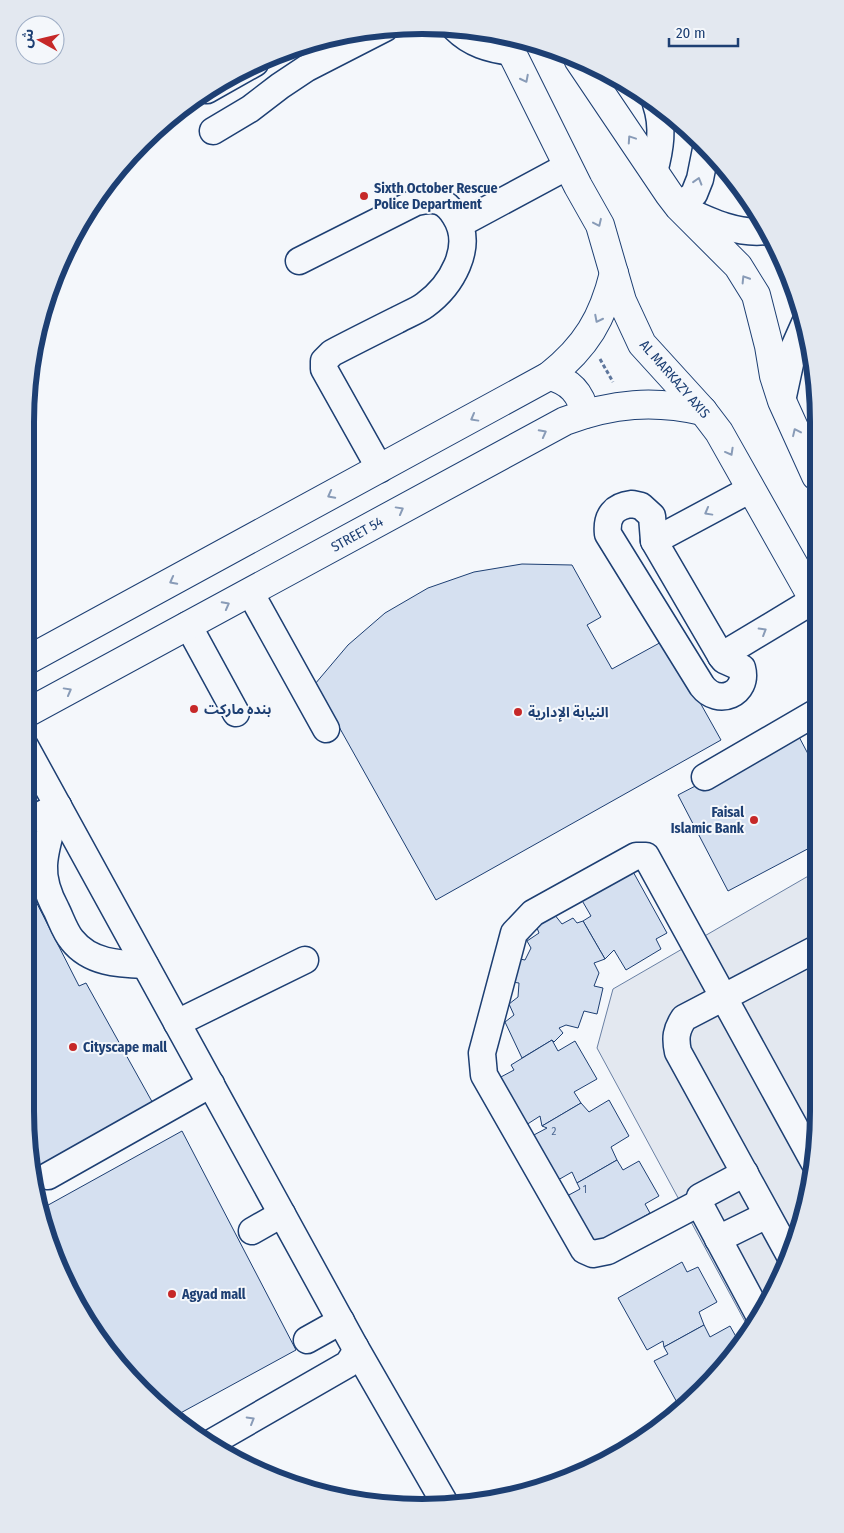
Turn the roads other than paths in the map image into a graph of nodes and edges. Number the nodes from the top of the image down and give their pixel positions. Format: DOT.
graph roads {
  1 [pos="463,36"];
  2 [pos="366,38"];
  3 [pos="507,44"];
  4 [pos="585,70"];
  5 [pos="658,114"];
  6 [pos="213,131"];
  7 [pos="705,156"];
  8 [pos="568,166"];
  9 [pos="654,172"];
  10 [pos="679,207"];
  11 [pos="460,224"];
  12 [pos="760,231"];
  13 [pos="299,261"];
  14 [pos="614,273"];
  15 [pos="800,334"];
  16 [pos="549,376"];
  17 [pos="782,401"];
  18 [pos="703,412"];
  19 [pos="584,414"];
  20 [pos="810,463"];
  21 [pos="380,469"];
  22 [pos="751,489"];
  23 [pos="654,541"];
  24 [pos="250,592"];
  25 [pos="810,593"];
  26 [pos="810,605"];
  27 [pos="188,625"];
  28 [pos="721,656"];
  29 [pos="34,657"];
  30 [pos="34,710"];
  31 [pos="236,713"];
  32 [pos="810,716"];
  33 [pos="326,729"];
  34 [pos="34,762"];
  35 [pos="705,777"];
  36 [pos="58,806"];
  37 [pos="34,819"];
  38 [pos="810,952"];
  39 [pos="305,960"];
  40 [pos="145,965"];
  41 [pos="724,998"];
  42 [pos="177,1023"];
  43 [pos="211,1084"];
  44 [pos="808,1151"];
  45 [pos="745,1173"];
  46 [pos="48,1176"];
  47 [pos="699,1203"];
  48 [pos="282,1214"];
  49 [pos="768,1215"];
  50 [pos="252,1231"];
  51 [pos="718,1239"];
  52 [pos="786,1248"];
  53 [pos="756,1309"];
  54 [pos="341,1321"];
  55 [pos="307,1340"];
  56 [pos="355,1347"];
  57 [pos="216,1440"];
  58 [pos="442,1498"];
  1 -- 3 [label="street"];
  2 -- 6 [label="street"];
  3 -- 8 [label="main road, AL MARKAZY AXIS, one-way"];
  9 -- 4 [label="main road, one-way"];
  5 -- 9 [label="street"];
  10 -- 7 [label="street, one-way"];
  8 -- 11 [label="street"];
  8 -- 14 [label="main road, AL MARKAZY AXIS, one-way"];
  9 -- 10 [label="main road"];
  10 -- 12 [label="street"];
  17 -- 10 [label="main road, one-way"];
  11 -- 13 [label="street"];
  11 -- 21 [label="street"];
  14 -- 16 [label="main road, one-way"];
  14 -- 18 [label="main road, AL MARKAZY AXIS"];
  15 -- 17 [label="street"];
  16 -- 19 [label="main road"];
  16 -- 21 [label="main road, one-way"];
  20 -- 17 [label="main road, one-way"];
  18 -- 19 [label="main road, STREET 54"];
  18 -- 22 [label="main road, AL MARKAZY AXIS, one-way"];
  24 -- 19 [label="main road, STREET 54, one-way"];
  21 -- 29 [label="main road, one-way"];
  22 -- 23 [label="street, one-way"];
  22 -- 25 [label="main road, AL MARKAZY AXIS"];
  23 -- 28 [label="street"];
  23 -- 28 [label="street"];
  27 -- 24 [label="main road, STREET 54, one-way"];
  24 -- 33 [label="street"];
  28 -- 26 [label="street, one-way"];
  30 -- 27 [label="main road, STREET 54, one-way"];
  27 -- 31 [label="street"];
  32 -- 35 [label="street"];
  34 -- 36 [label="street"];
  36 -- 37 [label="street"];
  36 -- 40 [label="street"];
  36 -- 40 [label="street"];
  38 -- 41 [label="street"];
  39 -- 42 [label="street"];
  40 -- 42 [label="street"];
  41 -- 44 [label="street"];
  41 -- 45 [label="street"];
  41 -- 47 [label="street"];
  42 -- 43 [label="street"];
  43 -- 46 [label="street"];
  43 -- 48 [label="street"];
  45 -- 47 [label="street"];
  45 -- 49 [label="street"];
  47 -- 51 [label="street"];
  48 -- 50 [label="street"];
  48 -- 54 [label="street"];
  49 -- 51 [label="street"];
  49 -- 52 [label="street"];
  51 -- 53 [label="street"];
  54 -- 55 [label="street"];
  54 -- 56 [label="street"];
  57 -- 56 [label="street, one-way"];
  56 -- 58 [label="street"];
}
